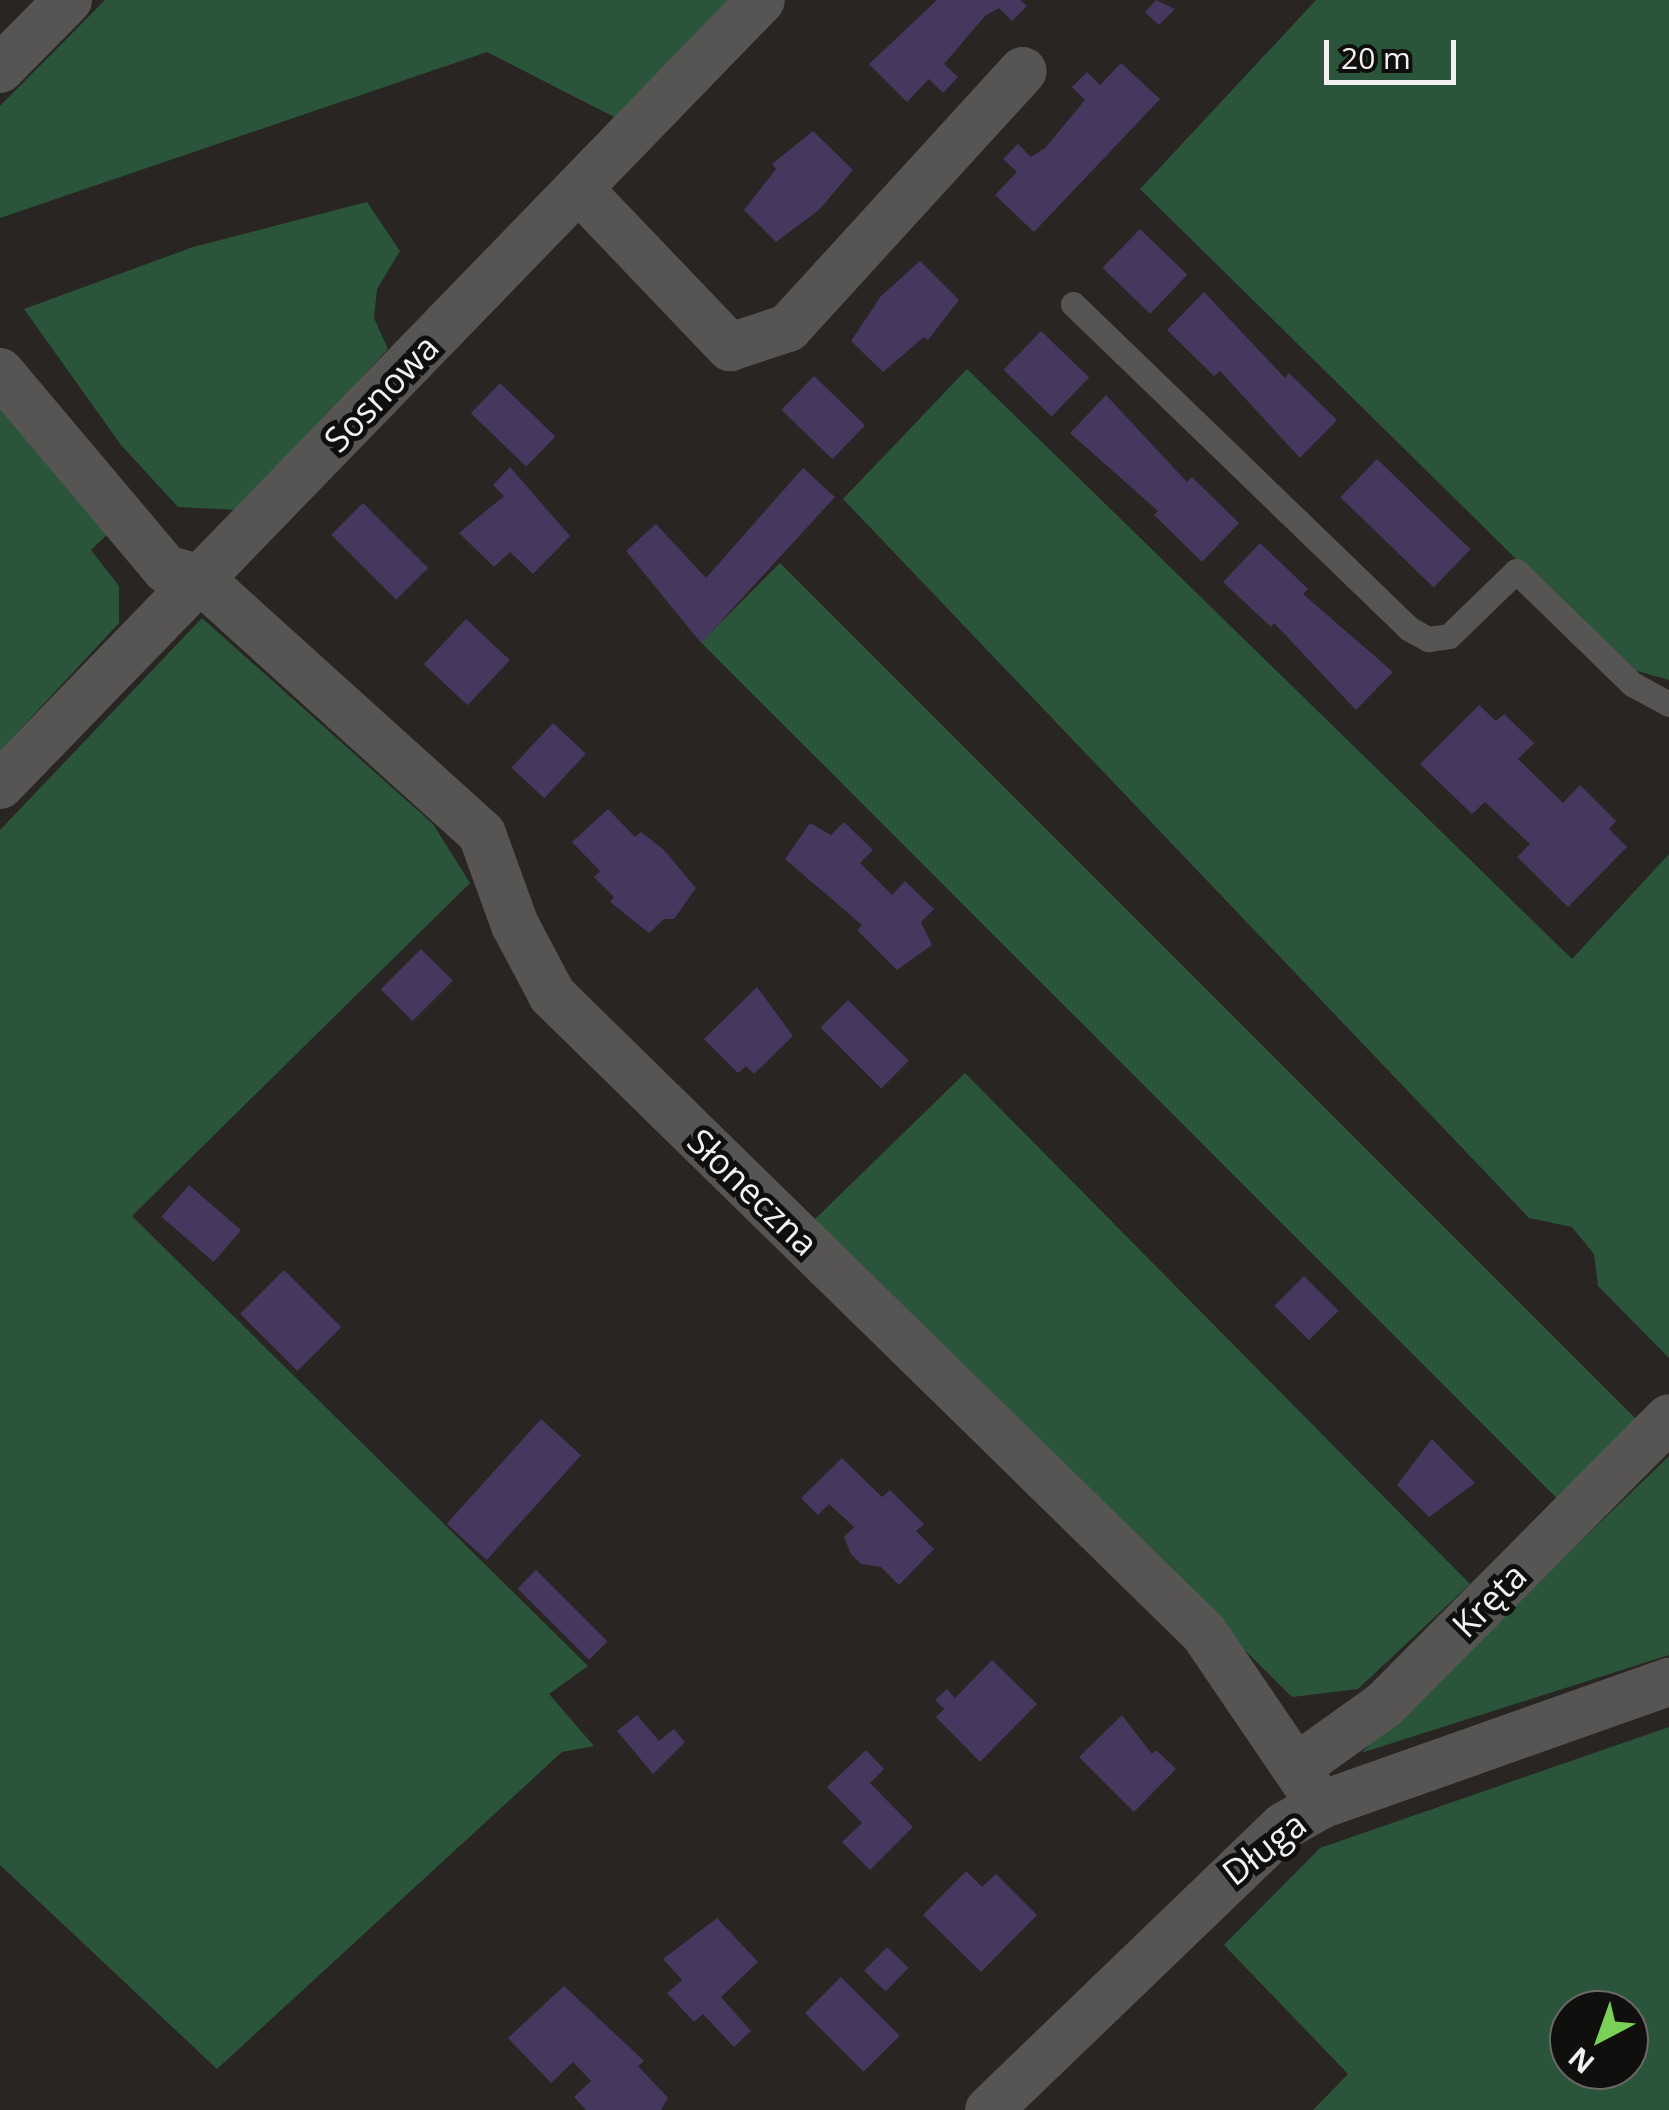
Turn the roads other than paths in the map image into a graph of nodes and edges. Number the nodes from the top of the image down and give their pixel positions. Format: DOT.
graph roads {
  1 [pos="68,0"];
  2 [pos="761,0"];
  3 [pos="0,68"];
  4 [pos="1024,71"];
  5 [pos="579,189"];
  6 [pos="1073,304"];
  7 [pos="0,372"];
  8 [pos="200,579"];
  9 [pos="1669,704"];
  10 [pos="0,784"];
  11 [pos="1669,1418"];
  12 [pos="1669,1682"];
  13 [pos="1309,1786"];
  14 [pos="989,2110"];
  1 -- 3 [label="street"];
  2 -- 5 [label="street, Sosnowa"];
  4 -- 5 [label="street"];
  5 -- 8 [label="street, Sosnowa"];
  6 -- 9 [label="lane"];
  7 -- 8 [label="street, Słoneczna"];
  8 -- 10 [label="street, Sosnowa"];
  8 -- 13 [label="street, Słoneczna"];
  11 -- 13 [label="street, Kręta"];
  12 -- 13 [label="street, Długa"];
  13 -- 14 [label="street, Długa"];
}
